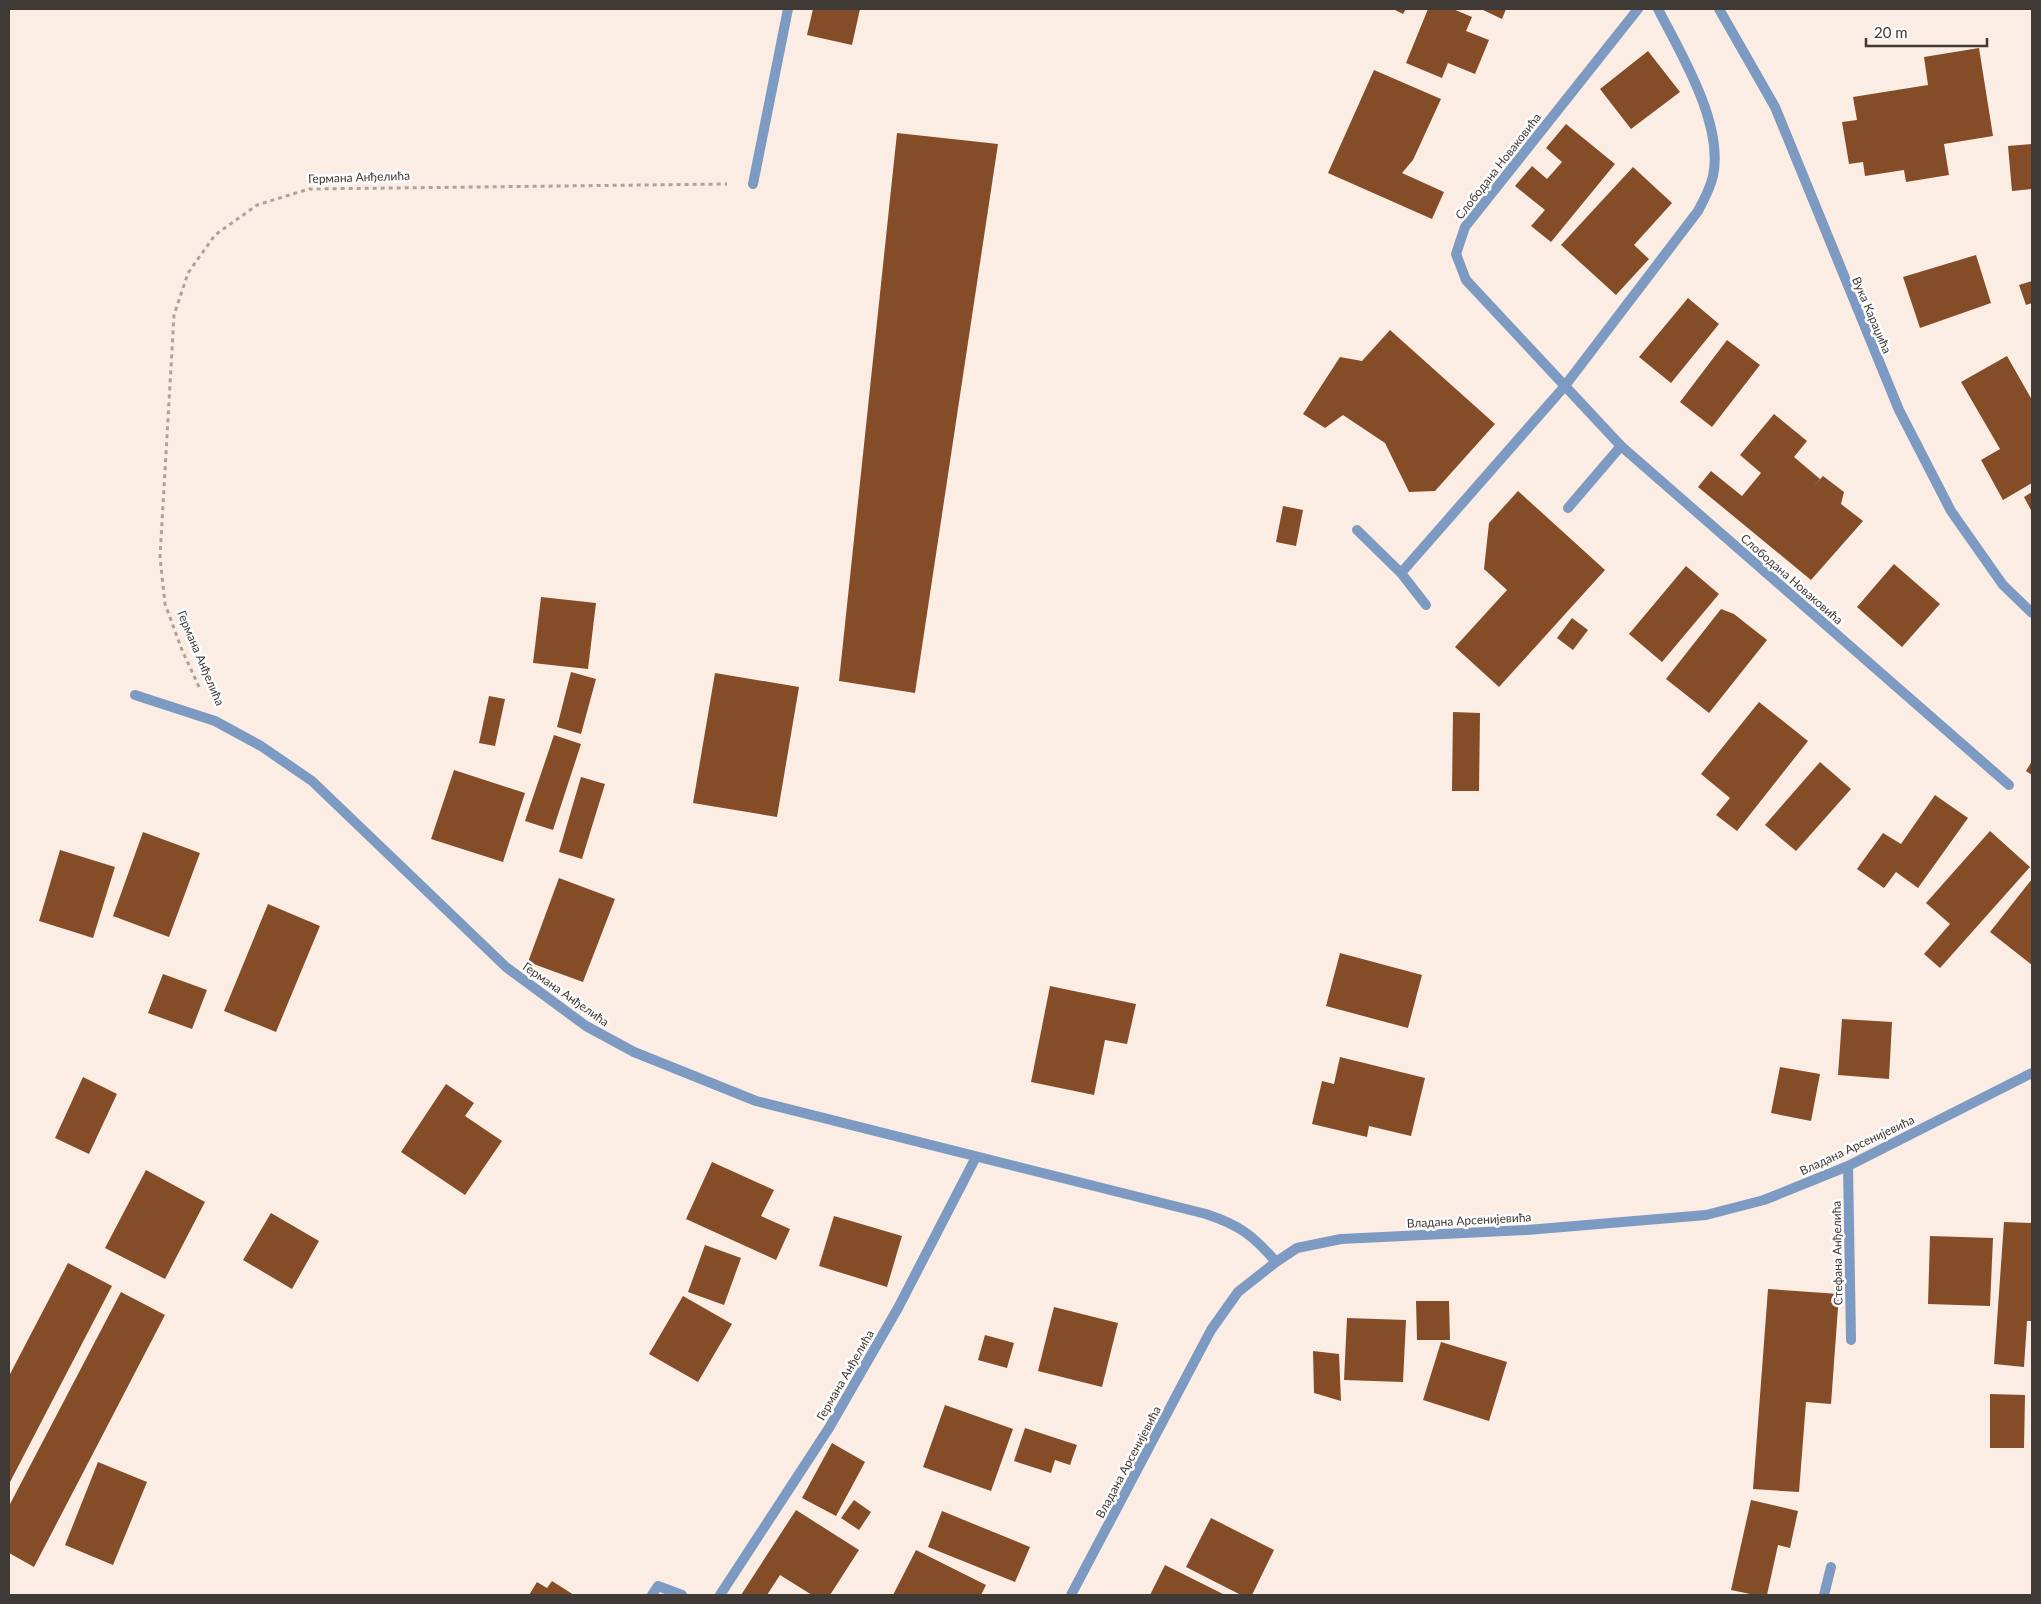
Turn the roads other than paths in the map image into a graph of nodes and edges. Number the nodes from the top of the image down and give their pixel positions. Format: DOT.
graph roads {
  1 [pos="788,9"];
  2 [pos="1638,9"];
  3 [pos="1658,9"];
  4 [pos="1719,9"];
  5 [pos="753,184"];
  6 [pos="1564,387"];
  7 [pos="1621,446"];
  8 [pos="1568,508"];
  9 [pos="1357,530"];
  10 [pos="1401,573"];
  11 [pos="1426,605"];
  12 [pos="2032,613"];
  13 [pos="135,695"];
  14 [pos="2009,785"];
  15 [pos="2032,1073"];
  16 [pos="976,1157"];
  17 [pos="1848,1166"];
  18 [pos="1276,1262"];
  19 [pos="1851,1340"];
  20 [pos="1830,1567"];
  21 [pos="652,1595"];
  22 [pos="682,1595"];
  23 [pos="720,1595"];
  24 [pos="1072,1595"];
  25 [pos="1824,1595"];
  1 -- 5 [label="street"];
  2 -- 6 [label="street, Слободана Новаковића"];
  3 -- 6 [label="street"];
  4 -- 12 [label="street, Вука Караџића"];
  6 -- 7 [label="street, Слободана Новаковића"];
  6 -- 10 [label="street"];
  7 -- 8 [label="street"];
  7 -- 14 [label="street, Слободана Новаковића"];
  9 -- 10 [label="street"];
  10 -- 11 [label="street"];
  13 -- 16 [label="street, Германа Анђелића"];
  15 -- 17 [label="street, Владана Арсенијевића"];
  16 -- 18 [label="street, Германа Анђелића"];
  16 -- 23 [label="street, Германа Анђелића"];
  17 -- 18 [label="street, Владана Арсенијевића"];
  17 -- 19 [label="street, Стефана Анђелића"];
  18 -- 24 [label="street, Владана Арсенијевића"];
  20 -- 25 [label="street"];
  21 -- 22 [label="street"];
}
